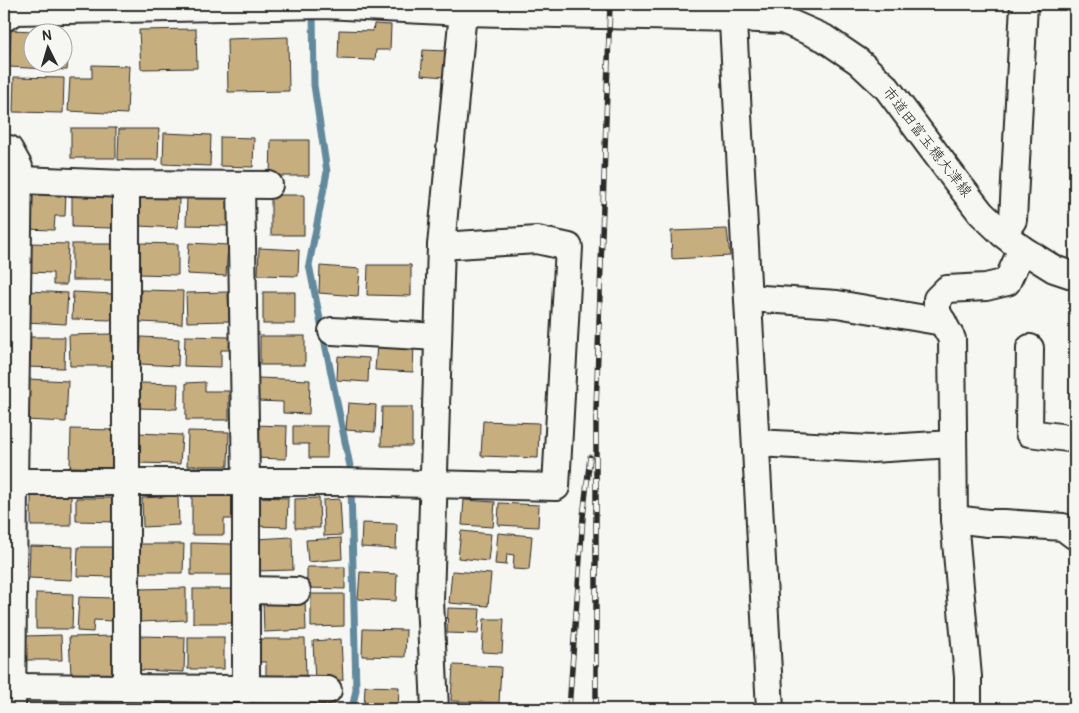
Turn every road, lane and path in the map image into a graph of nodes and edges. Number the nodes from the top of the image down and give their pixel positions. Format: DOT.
graph roads {
  1 [pos="1024,4"];
  2 [pos="235,5"];
  3 [pos="325,5"];
  4 [pos="11,11"];
  5 [pos="732,11"];
  6 [pos="463,12"];
  7 [pos="4,149"];
  8 [pos="19,180"];
  9 [pos="126,184"];
  10 [pos="241,185"];
  11 [pos="269,185"];
  12 [pos="1013,242"];
  13 [pos="441,246"];
  14 [pos="1075,276"];
  15 [pos="748,298"];
  16 [pos="942,322"];
  17 [pos="332,332"];
  18 [pos="438,337"];
  19 [pos="1030,348"];
  20 [pos="1075,439"];
  21 [pos="756,443"];
  22 [pos="953,444"];
  23 [pos="9,482"];
  24 [pos="127,482"];
  25 [pos="246,482"];
  26 [pos="433,485"];
  27 [pos="954,519"];
  28 [pos="1075,536"];
  29 [pos="247,590"];
  30 [pos="297,591"];
  31 [pos="126,688"];
  32 [pos="246,690"];
  33 [pos="328,690"];
  34 [pos="13,698"];
  35 [pos="435,709"];
  36 [pos="770,709"];
  37 [pos="968,709"];
  1 -- 12 [label="street"];
  2 -- 3 [label="street, 市道田富玉穂大津線"];
  2 -- 4 [label="street, 市道田富玉穂大津線"];
  3 -- 6 [label="street, 市道田富玉穂大津線"];
  5 -- 6 [label="street, 市道田富玉穂大津線"];
  5 -- 12 [label="street, 市道田富玉穂大津線"];
  5 -- 15 [label="street"];
  6 -- 13 [label="street"];
  7 -- 8 [label="street"];
  8 -- 9 [label="street"];
  8 -- 23 [label="street"];
  9 -- 10 [label="street"];
  9 -- 24 [label="street"];
  10 -- 11 [label="street"];
  10 -- 25 [label="street"];
  12 -- 14 [label="street, 市道田富玉穂大津線"];
  12 -- 16 [label="street"];
  13 -- 18 [label="street"];
  13 -- 26 [label="street"];
  15 -- 16 [label="street"];
  15 -- 21 [label="street"];
  16 -- 22 [label="street"];
  17 -- 18 [label="street"];
  18 -- 26 [label="street"];
  19 -- 20 [label="street"];
  21 -- 22 [label="street"];
  21 -- 36 [label="street"];
  22 -- 27 [label="street"];
  23 -- 24 [label="street"];
  23 -- 34 [label="street"];
  24 -- 25 [label="street"];
  24 -- 31 [label="street"];
  25 -- 26 [label="street"];
  25 -- 29 [label="street"];
  26 -- 35 [label="street"];
  27 -- 28 [label="street"];
  27 -- 37 [label="street"];
  29 -- 30 [label="street"];
  29 -- 32 [label="street"];
  31 -- 32 [label="street"];
  31 -- 34 [label="street"];
  32 -- 33 [label="street"];
}
